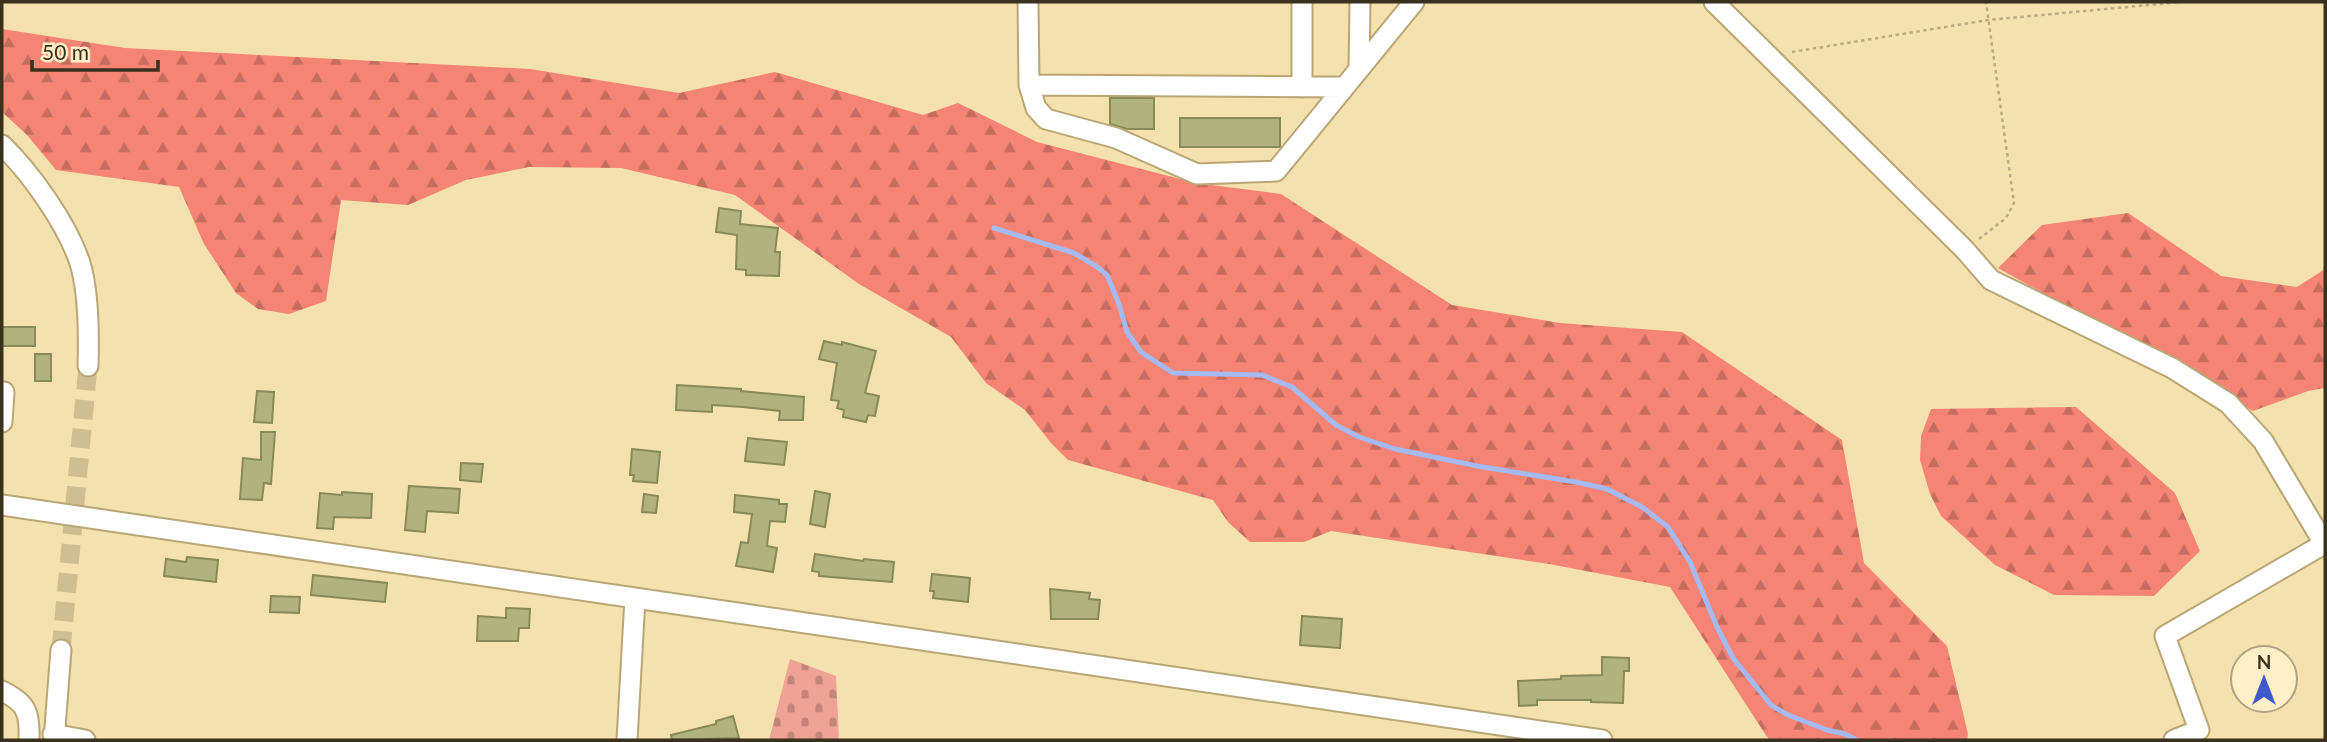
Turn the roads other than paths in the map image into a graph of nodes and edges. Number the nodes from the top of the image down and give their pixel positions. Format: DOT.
graph roads {
  1 [pos="1028,2"];
  2 [pos="1302,2"];
  3 [pos="1360,2"];
  4 [pos="1414,2"];
  5 [pos="1714,2"];
  6 [pos="1359,69"];
  7 [pos="1029,85"];
  8 [pos="1302,87"];
  9 [pos="1344,87"];
  10 [pos="2,145"];
  11 [pos="88,366"];
  12 [pos="4,392"];
  13 [pos="2,422"];
  14 [pos="2,505"];
  15 [pos="2325,544"];
  16 [pos="635,598"];
  17 [pos="61,650"];
  18 [pos="2,691"];
  19 [pos="54,737"];
  20 [pos="29,740"];
  21 [pos="85,740"];
  22 [pos="627,740"];
  23 [pos="1602,740"];
  24 [pos="2174,740"];
  1 -- 7 [label="street"];
  2 -- 8 [label="street"];
  3 -- 6 [label="street"];
  4 -- 6 [label="street"];
  5 -- 15 [label="street"];
  6 -- 9 [label="street"];
  7 -- 8 [label="street"];
  7 -- 9 [label="street"];
  8 -- 9 [label="street"];
  10 -- 11 [label="street"];
  12 -- 13 [label="street"];
  14 -- 16 [label="street"];
  15 -- 24 [label="street"];
  16 -- 22 [label="street"];
  16 -- 23 [label="street"];
  17 -- 19 [label="street"];
  18 -- 20 [label="street"];
  19 -- 21 [label="street"];
}
